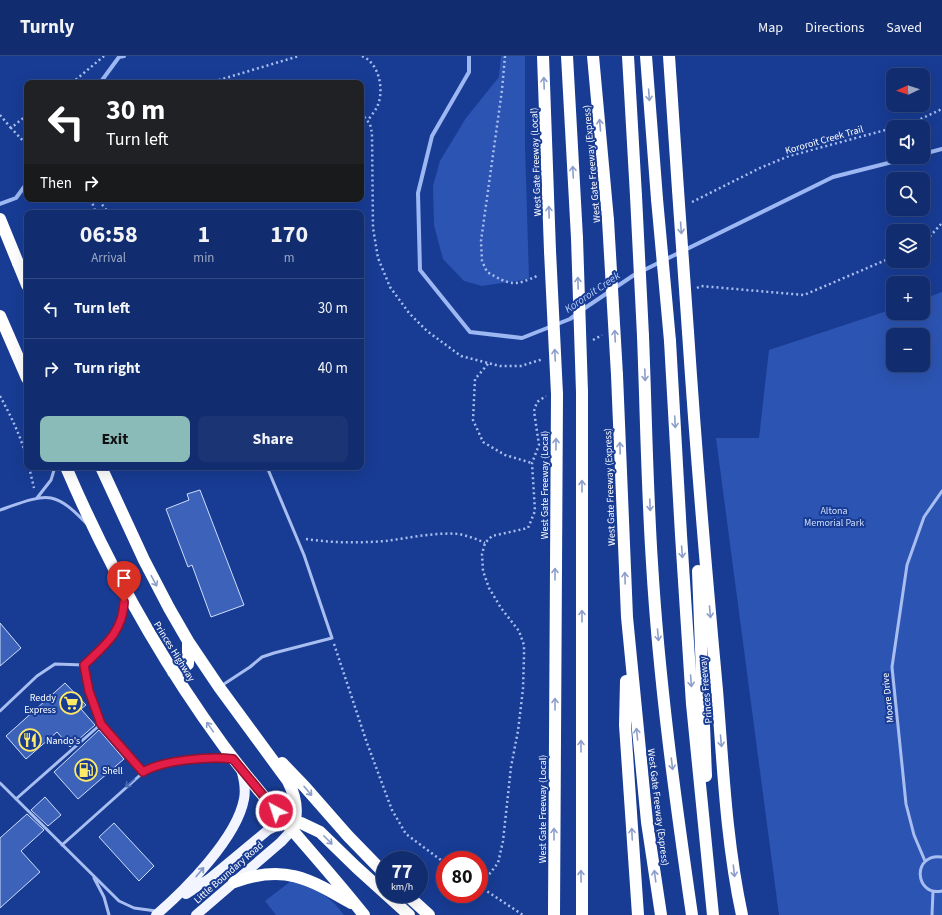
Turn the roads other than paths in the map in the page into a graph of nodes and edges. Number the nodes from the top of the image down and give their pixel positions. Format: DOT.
graph roads {
  1 [pos="543,56"];
  2 [pos="567,56"];
  3 [pos="593,56"];
  4 [pos="628,56"];
  5 [pos="646,56"];
  6 [pos="669,56"];
  7 [pos="0,219"];
  8 [pos="24,278"];
  9 [pos="0,316"];
  10 [pos="24,371"];
  11 [pos="696,461"];
  12 [pos="54,470"];
  13 [pos="67,470"];
  14 [pos="102,470"];
  15 [pos="267,470"];
  16 [pos="942,491"];
  17 [pos="37,498"];
  18 [pos="0,510"];
  19 [pos="97,533"];
  20 [pos="124,589"];
  21 [pos="627,617"];
  22 [pos="188,641"];
  23 [pos="84,665"];
  24 [pos="173,672"];
  25 [pos="219,687"];
  26 [pos="0,711"];
  27 [pos="101,724"];
  28 [pos="252,733"];
  29 [pos="233,759"];
  30 [pos="241,769"];
  31 [pos="143,772"];
  32 [pos="0,783"];
  33 [pos="16,799"];
  34 [pos="290,825"];
  35 [pos="62,845"];
  36 [pos="942,857"];
  37 [pos="925,861"];
  38 [pos="376,865"];
  39 [pos="93,876"];
  40 [pos="234,882"];
  41 [pos="933,891"];
  42 [pos="942,891"];
  43 [pos="173,900"];
  44 [pos="416,903"];
  45 [pos="360,911"];
  46 [pos="712,911"];
  47 [pos="158,913"];
  48 [pos="109,915"];
  49 [pos="196,915"];
  50 [pos="409,915"];
  51 [pos="429,915"];
  52 [pos="554,915"];
  53 [pos="582,915"];
  54 [pos="638,915"];
  55 [pos="661,915"];
  56 [pos="692,915"];
  57 [pos="742,915"];
  58 [pos="932,915"];
  52 -- 1 [label="highway, West Gate Freeway (Local), one-way, bridge"];
  53 -- 2 [label="highway, one-way, bridge"];
  21 -- 3 [label="highway, West Gate Freeway (Express), one-way, bridge"];
  4 -- 56 [label="highway, West Gate Freeway (Express), one-way, bridge"];
  5 -- 46 [label="highway, one-way, bridge"];
  6 -- 11 [label="highway, one-way, bridge"];
  7 -- 8 [label="highway, bridge"];
  9 -- 10 [label="highway"];
  11 -- 46 [label="highway"];
  11 -- 57 [label="highway, Princes Freeway, one-way"];
  12 -- 17 [label="lane"];
  13 -- 19 [label="highway, Princes Highway"];
  14 -- 22 [label="highway, Princes Highway, one-way"];
  15 -- 25 [label="lane"];
  16 -- 37 [label="lane, Moore Drive"];
  17 -- 18 [label="lane"];
  17 -- 19 [label="lane"];
  19 -- 20 [label="highway, Princes Highway"];
  20 -- 23 [label="lane"];
  20 -- 24 [label="highway, Princes Highway"];
  54 -- 21 [label="highway, one-way"];
  55 -- 21 [label="highway, West Gate Freeway (Express), one-way"];
  22 -- 24 [label="highway"];
  22 -- 25 [label="highway, Princes Highway"];
  23 -- 26 [label="lane"];
  23 -- 27 [label="lane"];
  29 -- 24 [label="highway, Princes Highway, one-way"];
  25 -- 28 [label="highway, Princes Highway"];
  27 -- 31 [label="lane"];
  27 -- 33 [label="lane"];
  28 -- 34 [label="highway"];
  28 -- 38 [label="highway, one-way"];
  29 -- 30 [label="highway, Princes Highway"];
  29 -- 31 [label="lane"];
  30 -- 34 [label="highway, Princes Highway"];
  43 -- 30 [label="main road, Little Boundary Road, one-way"];
  31 -- 35 [label="lane, one-way"];
  32 -- 33 [label="lane"];
  33 -- 35 [label="lane"];
  34 -- 40 [label="main road, Little Boundary Road"];
  34 -- 43 [label="main road"];
  34 -- 45 [label="highway, Princes Highway"];
  34 -- 50 [label="highway, one-way"];
  35 -- 39 [label="lane"];
  36 -- 37 [label="lane"];
  37 -- 41 [label="lane"];
  39 -- 47 [label="lane"];
  39 -- 48 [label="lane"];
  40 -- 45 [label="highway"];
  40 -- 49 [label="main road, Little Boundary Road"];
  41 -- 42 [label="lane"];
  41 -- 58 [label="lane"];
  43 -- 47 [label="main road, Little Boundary Road"];
  44 -- 51 [label="highway"];
}
